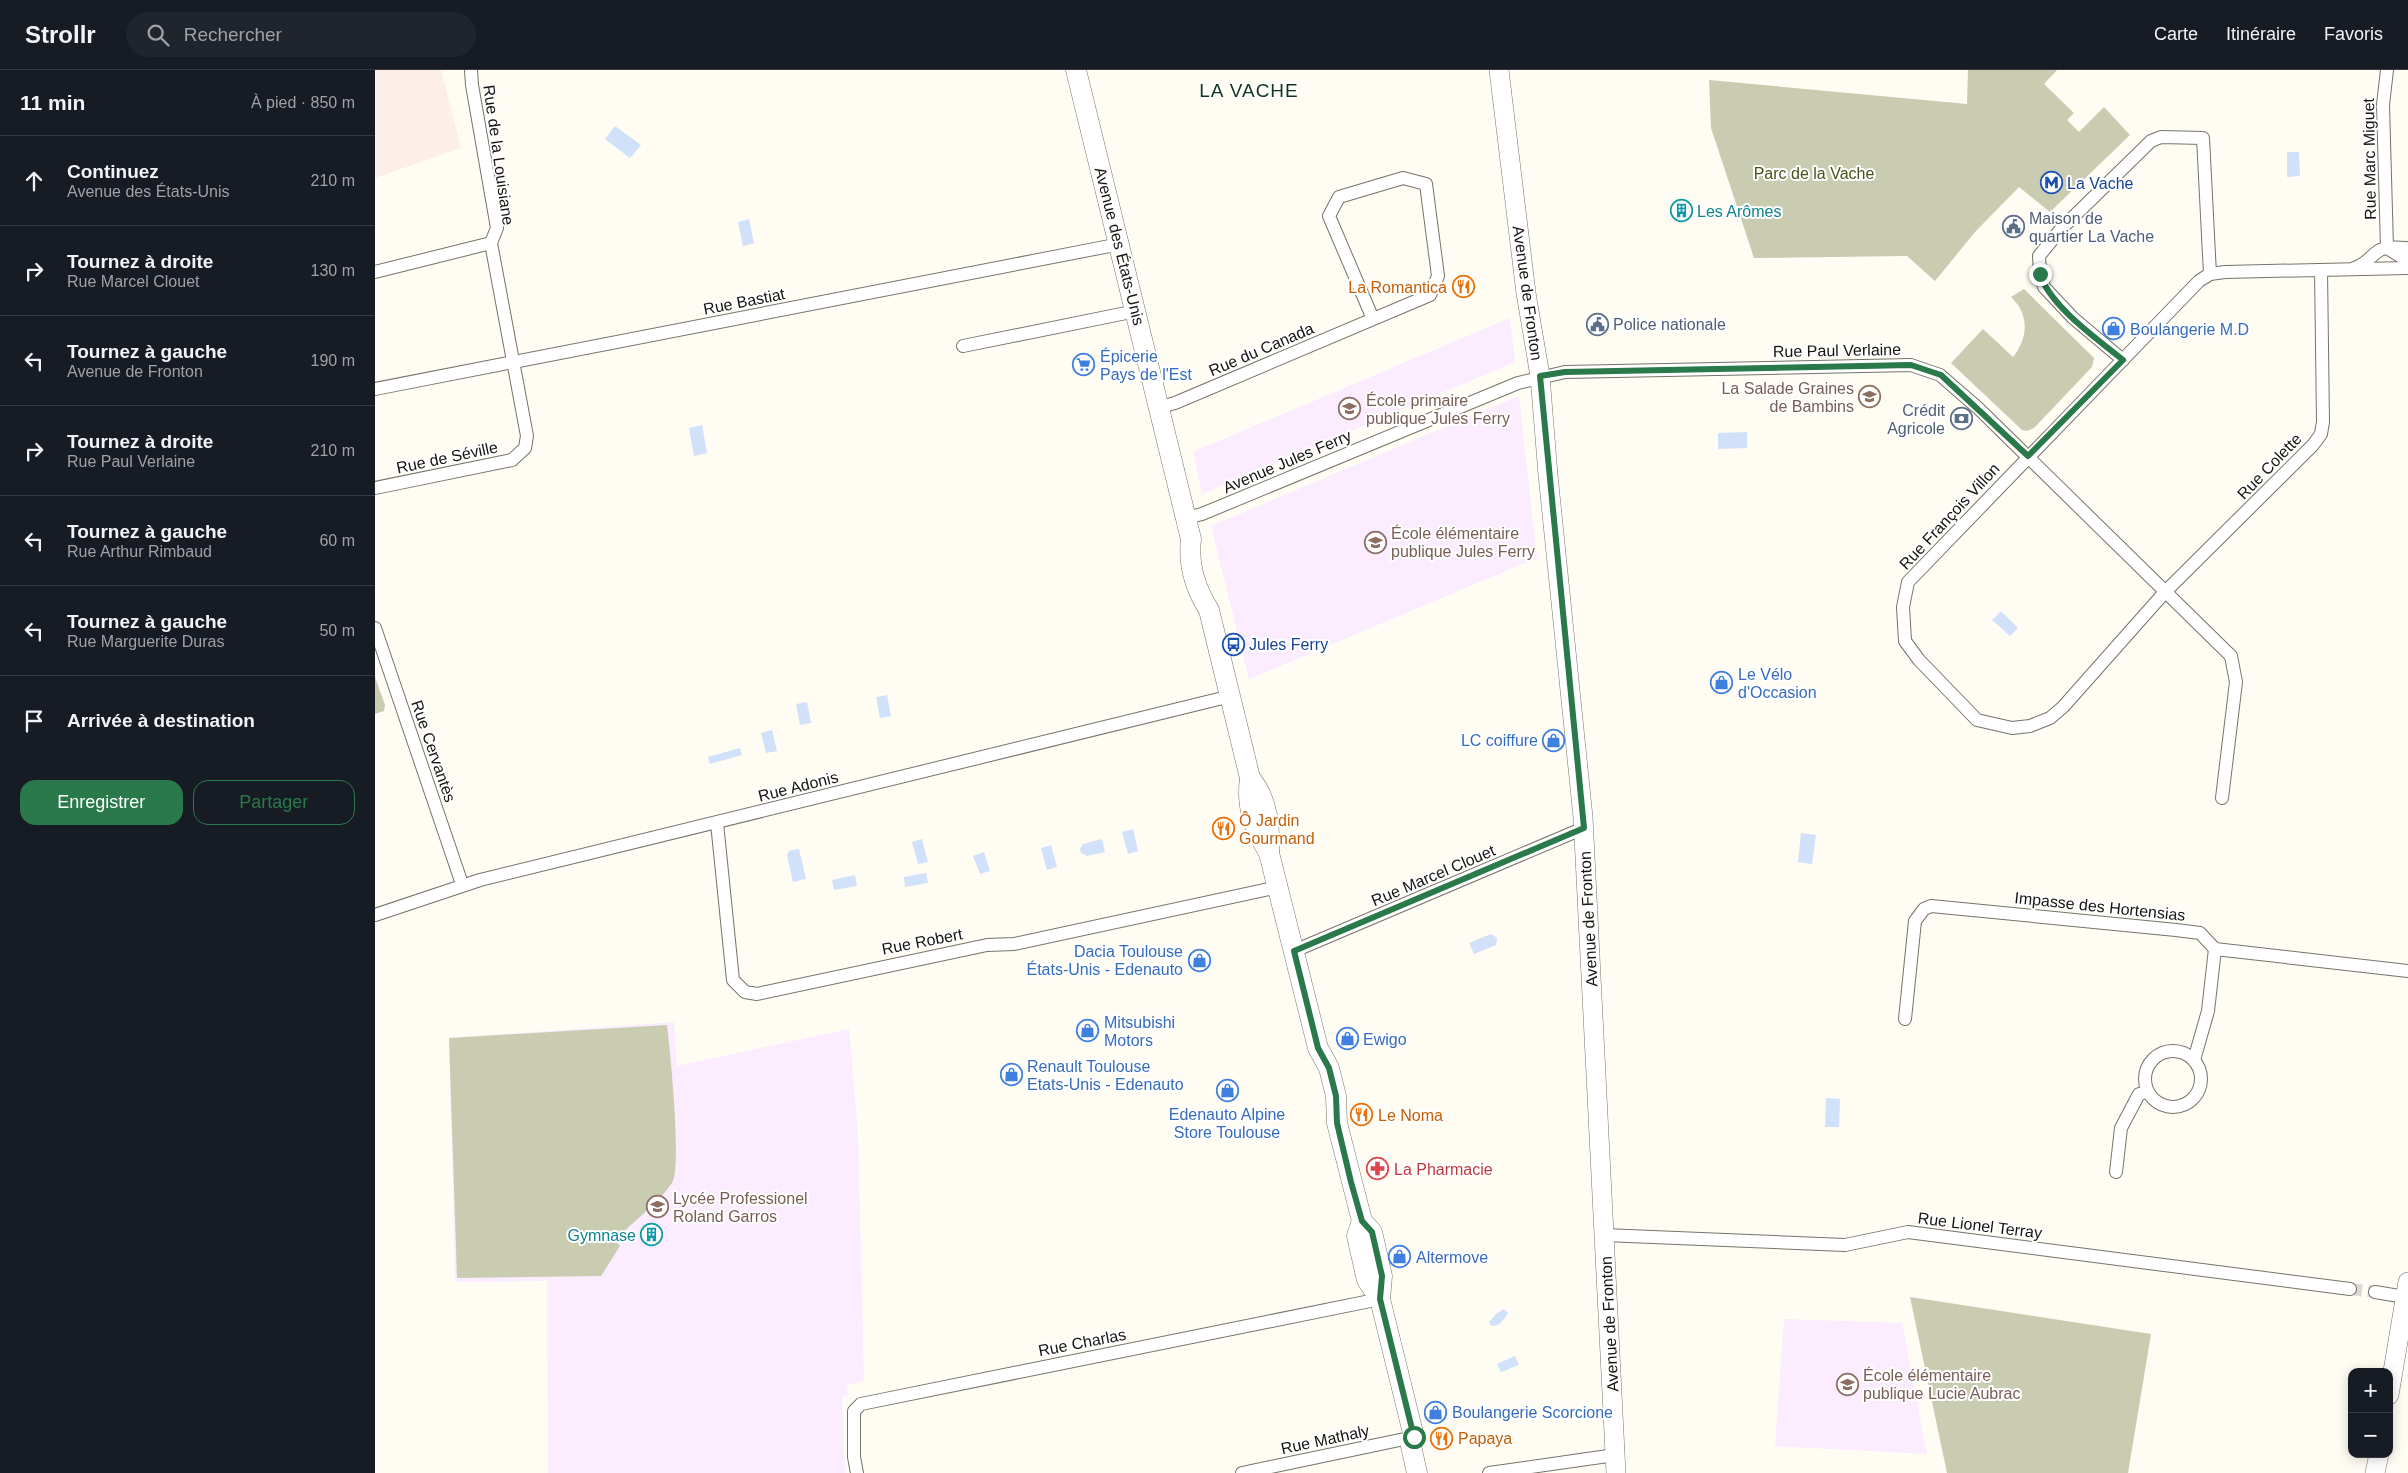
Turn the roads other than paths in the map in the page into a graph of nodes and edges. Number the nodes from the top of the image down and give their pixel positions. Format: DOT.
graph roads {
  1 [pos="471,70"];
  2 [pos="1076,70"];
  3 [pos="1499,70"];
  4 [pos="2387,70"];
  5 [pos="491,243"];
  6 [pos="1120,244"];
  7 [pos="2387,248"];
  8 [pos="2408,248"];
  9 [pos="2408,260"];
  10 [pos="2408,268"];
  11 [pos="2347,269"];
  12 [pos="2321,270"];
  13 [pos="375,272"];
  14 [pos="2209,274"];
  15 [pos="1136,311"];
  16 [pos="1373,319"];
  17 [pos="963,346"];
  18 [pos="2123,360"];
  19 [pos="513,362"];
  20 [pos="1540,376"];
  21 [pos="375,389"];
  22 [pos="1160,407"];
  23 [pos="2028,456"];
  24 [pos="375,488"];
  25 [pos="1185,518"];
  26 [pos="2165,592"];
  27 [pos="375,628"];
  28 [pos="1231,696"];
  29 [pos="2222,798"];
  30 [pos="717,823"];
  31 [pos="1584,828"];
  32 [pos="462,884"];
  33 [pos="1278,887"];
  34 [pos="375,915"];
  35 [pos="2215,948"];
  36 [pos="1294,951"];
  37 [pos="2408,971"];
  38 [pos="1905,1019"];
  39 [pos="2194,1060"];
  40 [pos="2148,1092"];
  41 [pos="2116,1172"];
  42 [pos="1604,1235"];
  43 [pos="2350,1289"];
  44 [pos="2407,1289"];
  45 [pos="2375,1292"];
  46 [pos="1380,1299"];
  47 [pos="2393,1371"];
  48 [pos="1414,1437"];
  49 [pos="2378,1458"];
  50 [pos="1616,1464"];
  51 [pos="857,1473"];
  52 [pos="1242,1473"];
  53 [pos="1417,1473"];
  54 [pos="1429,1473"];
  55 [pos="1489,1473"];
  56 [pos="2375,1473"];
  1 -- 5 [label="street, Rue de la Louisiane"];
  2 -- 6 [label="main road, Avenue des États-Unis"];
  3 -- 20 [label="street, Avenue de Fronton"];
  4 -- 7 [label="street, Rue Marc Miguet"];
  5 -- 13 [label="street"];
  5 -- 19 [label="street"];
  6 -- 15 [label="main road, Avenue des États-Unis"];
  6 -- 19 [label="street, Rue Bastiat"];
  7 -- 8 [label="street"];
  7 -- 9 [label="street"];
  7 -- 11 [label="street"];
  10 -- 11 [label="street"];
  11 -- 12 [label="street"];
  12 -- 14 [label="street"];
  12 -- 26 [label="street, Rue Colette"];
  14 -- 18 [label="street, Rue François Villon"];
  14 -- 18 [label="street"];
  15 -- 17 [label="street"];
  15 -- 22 [label="main road, Avenue des États-Unis"];
  16 -- 16 [label="street, Rue du Canada"];
  16 -- 22 [label="street, Rue du Canada"];
  18 -- 23 [label="street, Rue François Villon"];
  19 -- 21 [label="street, Rue Bastiat"];
  19 -- 24 [label="street, Rue de Séville"];
  20 -- 23 [label="street, Rue Paul Verlaine"];
  20 -- 25 [label="street, Avenue Jules Ferry"];
  20 -- 31 [label="street, Avenue de Fronton"];
  22 -- 25 [label="main road, Avenue des États-Unis"];
  23 -- 26 [label="street, Rue Paul Verlaine"];
  23 -- 26 [label="street, Rue François Villon"];
  25 -- 28 [label="main road, Avenue des États-Unis"];
  26 -- 29 [label="street, Rue Paul Verlaine"];
  27 -- 32 [label="street, Rue Cervantès"];
  28 -- 30 [label="street, Rue Adonis"];
  28 -- 33 [label="main road, Avenue des États-Unis"];
  30 -- 32 [label="street, Rue Adonis"];
  30 -- 33 [label="street, Rue Robert"];
  31 -- 36 [label="street, Rue Marcel Clouet"];
  31 -- 42 [label="street, Avenue de Fronton"];
  32 -- 34 [label="street, Rue Adonis"];
  33 -- 36 [label="main road, Avenue des États-Unis"];
  35 -- 37 [label="street"];
  35 -- 38 [label="street, Impasse des Hortensias"];
  35 -- 39 [label="street"];
  36 -- 46 [label="main road, Avenue des États-Unis"];
  39 -- 40 [label="street"];
  39 -- 40 [label="street"];
  40 -- 41 [label="street"];
  42 -- 43 [label="street, Rue Lionel Terray"];
  42 -- 50 [label="street, Avenue de Fronton"];
  44 -- 45 [label="street"];
  44 -- 47 [label="street"];
  46 -- 48 [label="main road, Avenue des États-Unis"];
  46 -- 51 [label="street, Rue Charlas"];
  48 -- 52 [label="street, Rue Mathaly"];
  48 -- 53 [label="main road, Avenue des États-Unis"];
  48 -- 54 [label="main road, Avenue des États-Unis"];
  49 -- 56 [label="street"];
  50 -- 55 [label="street"];
}
